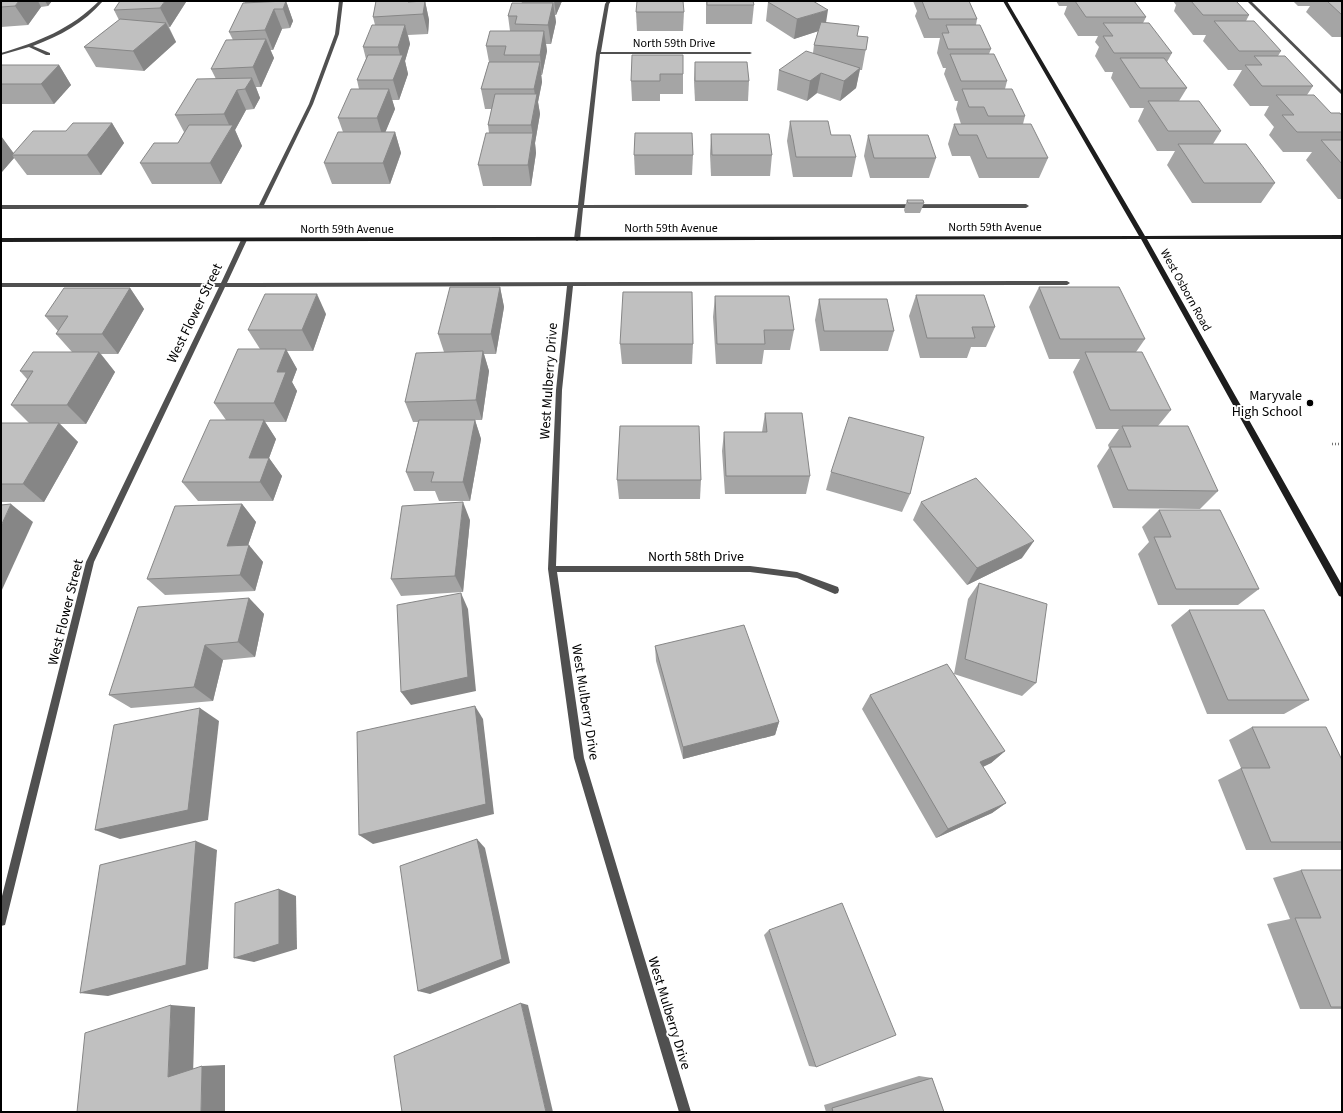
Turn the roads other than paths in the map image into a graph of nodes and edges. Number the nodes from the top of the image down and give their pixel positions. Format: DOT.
graph roads {
  1 [pos="101,1"];
  2 [pos="341,1"];
  3 [pos="609,1"];
  4 [pos="1004,1"];
  5 [pos="1249,1"];
  6 [pos="30,46"];
  7 [pos="750,53"];
  8 [pos="1,54"];
  9 [pos="48,54"];
  10 [pos="598,54"];
  11 [pos="1342,94"];
  12 [pos="261,206"];
  13 [pos="1026,206"];
  14 [pos="1,207"];
  15 [pos="580,207"];
  16 [pos="1342,237"];
  17 [pos="1143,238"];
  18 [pos="577,239"];
  19 [pos="1,240"];
  20 [pos="244,240"];
  21 [pos="570,283"];
  22 [pos="1067,283"];
  23 [pos="222,284"];
  24 [pos="1,285"];
  25 [pos="552,569"];
  26 [pos="835,590"];
  27 [pos="1342,594"];
  28 [pos="1,921"];
  29 [pos="684,1112"];
  1 -- 6 [label="street"];
  2 -- 12 [label="street"];
  3 -- 10 [label="street"];
  4 -- 17 [label="main road, West Osborn Road"];
  5 -- 11 [label="street"];
  6 -- 8 [label="street"];
  6 -- 9 [label="street"];
  7 -- 10 [label="street, North 59th Drive"];
  10 -- 15 [label="street"];
  12 -- 14 [label="street, North 59th Avenue"];
  12 -- 15 [label="street, North 59th Avenue"];
  13 -- 15 [label="street, North 59th Avenue"];
  15 -- 18 [label="street"];
  16 -- 17 [label="main road, North 59th Avenue"];
  17 -- 18 [label="main road, North 59th Avenue"];
  17 -- 27 [label="main road, West Osborn Road"];
  18 -- 20 [label="main road, North 59th Avenue"];
  19 -- 20 [label="main road, North 59th Avenue"];
  20 -- 23 [label="street, West Flower Street"];
  21 -- 22 [label="street"];
  21 -- 23 [label="street"];
  21 -- 25 [label="street, West Mulberry Drive"];
  23 -- 24 [label="street"];
  23 -- 28 [label="street, West Flower Street"];
  25 -- 26 [label="street, North 58th Drive"];
  25 -- 29 [label="street, West Mulberry Drive"];
}
